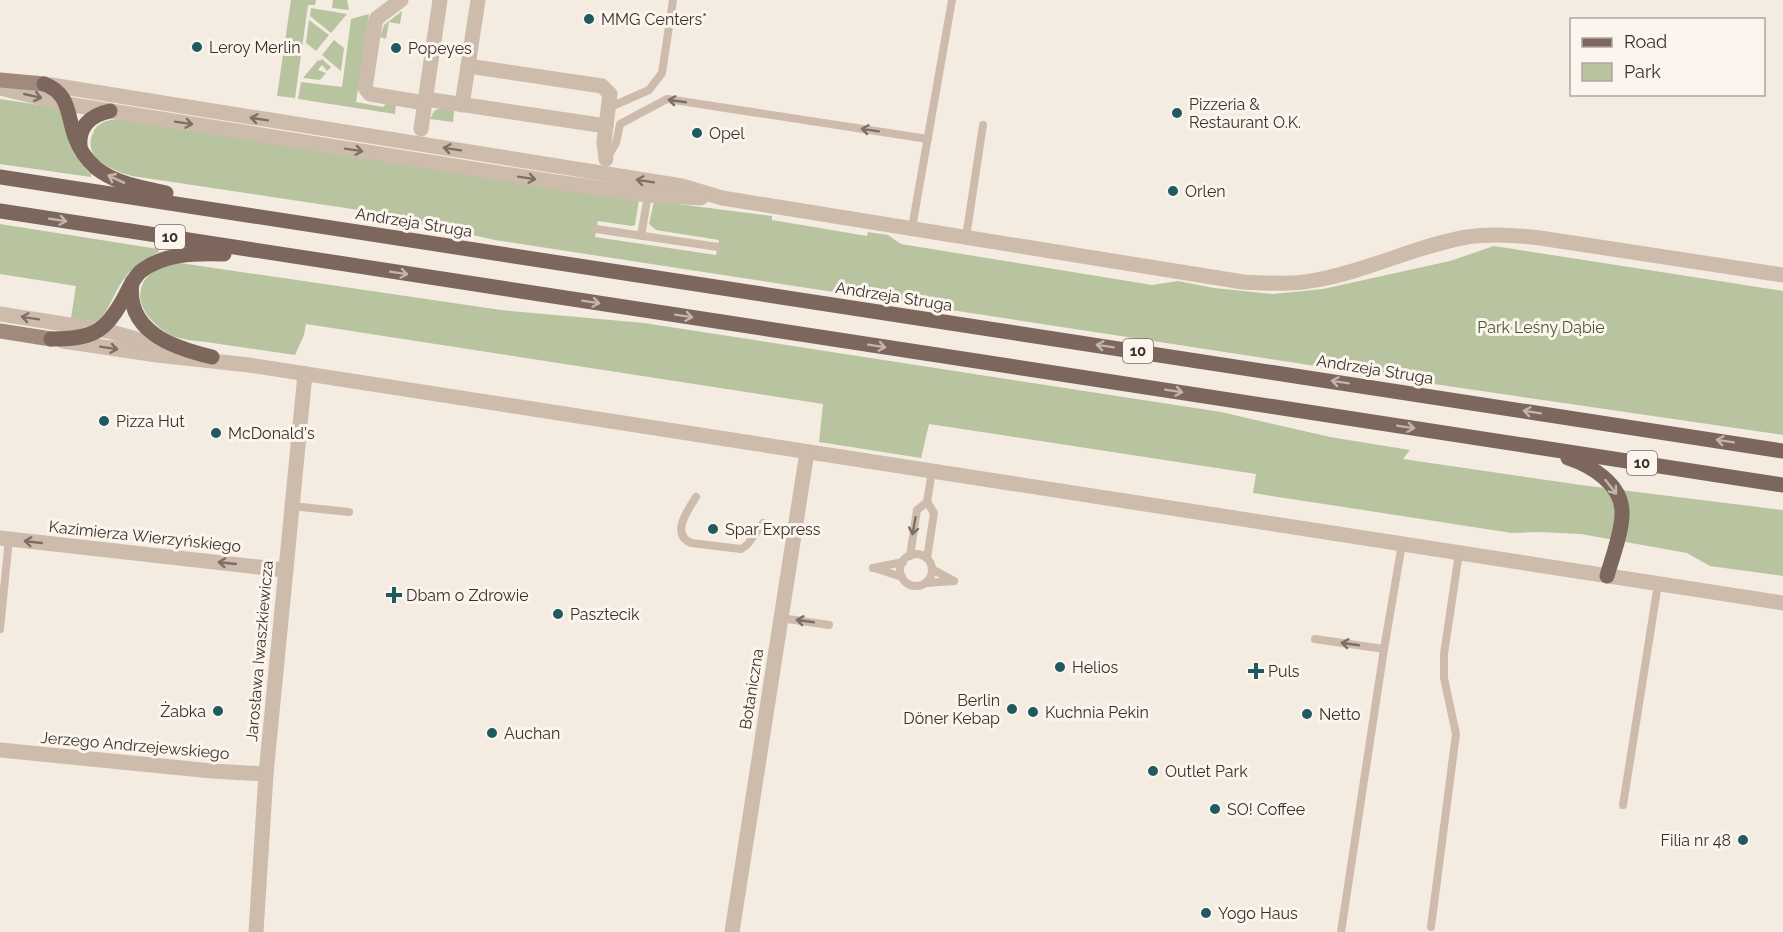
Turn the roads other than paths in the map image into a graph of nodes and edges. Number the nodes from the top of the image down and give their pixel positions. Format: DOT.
graph roads {
  1 [pos="401,0"];
  2 [pos="440,0"];
  3 [pos="478,0"];
  4 [pos="673,0"];
  5 [pos="952,0"];
  6 [pos="468,66"];
  7 [pos="0,80"];
  8 [pos="44,84"];
  9 [pos="0,88"];
  10 [pos="425,101"];
  11 [pos="67,104"];
  12 [pos="462,105"];
  13 [pos="608,108"];
  14 [pos="110,111"];
  15 [pos="983,125"];
  16 [pos="606,126"];
  17 [pos="419,136"];
  18 [pos="928,140"];
  19 [pos="81,150"];
  20 [pos="416,160"];
  21 [pos="604,174"];
  22 [pos="0,177"];
  23 [pos="648,195"];
  24 [pos="722,198"];
  25 [pos="0,211"];
  26 [pos="315,225"];
  27 [pos="912,228"];
  28 [pos="596,229"];
  29 [pos="641,237"];
  30 [pos="966,237"];
  31 [pos="718,247"];
  32 [pos="341,264"];
  33 [pos="1783,275"];
  34 [pos="132,282"];
  35 [pos="0,314"];
  36 [pos="101,330"];
  37 [pos="0,331"];
  38 [pos="51,339"];
  39 [pos="212,357"];
  40 [pos="249,365"];
  41 [pos="305,374"];
  42 [pos="1501,442"];
  43 [pos="1783,451"];
  44 [pos="807,452"];
  45 [pos="932,471"];
  46 [pos="1783,485"];
  47 [pos="696,497"];
  48 [pos="927,501"];
  49 [pos="292,506"];
  50 [pos="350,512"];
  51 [pos="763,523"];
  52 [pos="5,539"];
  53 [pos="1402,544"];
  54 [pos="1459,553"];
  55 [pos="927,558"];
  56 [pos="906,559"];
  57 [pos="932,569"];
  58 [pos="285,570"];
  59 [pos="1608,576"];
  60 [pos="902,577"];
  61 [pos="926,583"];
  62 [pos="1658,584"];
  63 [pos="1783,603"];
  64 [pos="781,618"];
  65 [pos="829,625"];
  66 [pos="0,629"];
  67 [pos="1315,639"];
  68 [pos="1384,649"];
  69 [pos="0,750"];
  70 [pos="266,774"];
  71 [pos="1623,805"];
  72 [pos="1431,927"];
  73 [pos="256,932"];
  74 [pos="732,932"];
  75 [pos="1341,932"];
  1 -- 10 [label="street"];
  2 -- 10 [label="street"];
  3 -- 6 [label="street"];
  4 -- 13 [label="lane"];
  5 -- 18 [label="lane"];
  6 -- 12 [label="street"];
  6 -- 13 [label="street"];
  7 -- 8 [label="street"];
  8 -- 11 [label="main road"];
  17 -- 8 [label="street, one-way"];
  9 -- 11 [label="street, one-way"];
  10 -- 12 [label="street"];
  10 -- 17 [label="street"];
  11 -- 14 [label="street"];
  11 -- 19 [label="main road"];
  12 -- 16 [label="street"];
  13 -- 16 [label="street"];
  14 -- 19 [label="main road"];
  14 -- 20 [label="street, one-way"];
  15 -- 30 [label="lane"];
  16 -- 21 [label="street"];
  17 -- 20 [label="lane"];
  21 -- 17 [label="street, one-way"];
  18 -- 21 [label="lane, one-way"];
  18 -- 27 [label="lane"];
  26 -- 19 [label="main road, one-way"];
  20 -- 21 [label="street, one-way"];
  21 -- 23 [label="street"];
  24 -- 21 [label="street, one-way"];
  22 -- 26 [label="main road, Andrzeja Struga / 10"];
  23 -- 24 [label="street"];
  23 -- 29 [label="lane"];
  24 -- 27 [label="street"];
  25 -- 32 [label="main road, 10, one-way"];
  43 -- 26 [label="main road, Andrzeja Struga / 10, one-way"];
  27 -- 30 [label="street"];
  28 -- 29 [label="lane"];
  29 -- 31 [label="lane"];
  30 -- 33 [label="street"];
  32 -- 34 [label="main road"];
  32 -- 42 [label="main road, 10, one-way"];
  34 -- 36 [label="main road"];
  34 -- 39 [label="main road"];
  36 -- 35 [label="street, one-way"];
  36 -- 38 [label="main road"];
  36 -- 39 [label="street"];
  37 -- 38 [label="street"];
  38 -- 40 [label="street, one-way"];
  39 -- 40 [label="street"];
  40 -- 41 [label="street"];
  41 -- 44 [label="street"];
  41 -- 49 [label="street, Jarosława Iwaszkiewicza"];
  42 -- 46 [label="main road, 10"];
  42 -- 59 [label="main road, one-way"];
  44 -- 45 [label="street"];
  44 -- 64 [label="street, Botaniczna"];
  45 -- 48 [label="lane"];
  45 -- 53 [label="street"];
  47 -- 51 [label="lane"];
  48 -- 55 [label="lane"];
  48 -- 56 [label="lane, one-way"];
  49 -- 50 [label="lane"];
  49 -- 58 [label="street, Jarosława Iwaszkiewicza"];
  58 -- 52 [label="street, Kazimierza Wierzyńskiego, one-way"];
  52 -- 66 [label="lane"];
  53 -- 54 [label="street"];
  53 -- 68 [label="lane"];
  54 -- 59 [label="street"];
  54 -- 72 [label="lane"];
  55 -- 56 [label="lane"];
  55 -- 57 [label="lane"];
  56 -- 60 [label="lane"];
  56 -- 60 [label="lane"];
  57 -- 61 [label="lane"];
  57 -- 61 [label="lane"];
  58 -- 70 [label="street, Jarosława Iwaszkiewicza"];
  59 -- 62 [label="street"];
  60 -- 61 [label="lane"];
  62 -- 63 [label="street"];
  62 -- 71 [label="lane"];
  65 -- 64 [label="lane, one-way"];
  64 -- 74 [label="street, Botaniczna"];
  68 -- 67 [label="lane, one-way"];
  68 -- 75 [label="lane"];
  69 -- 70 [label="street, Jerzego Andrzejewskiego"];
  70 -- 73 [label="street, Jarosława Iwaszkiewicza"];
}
